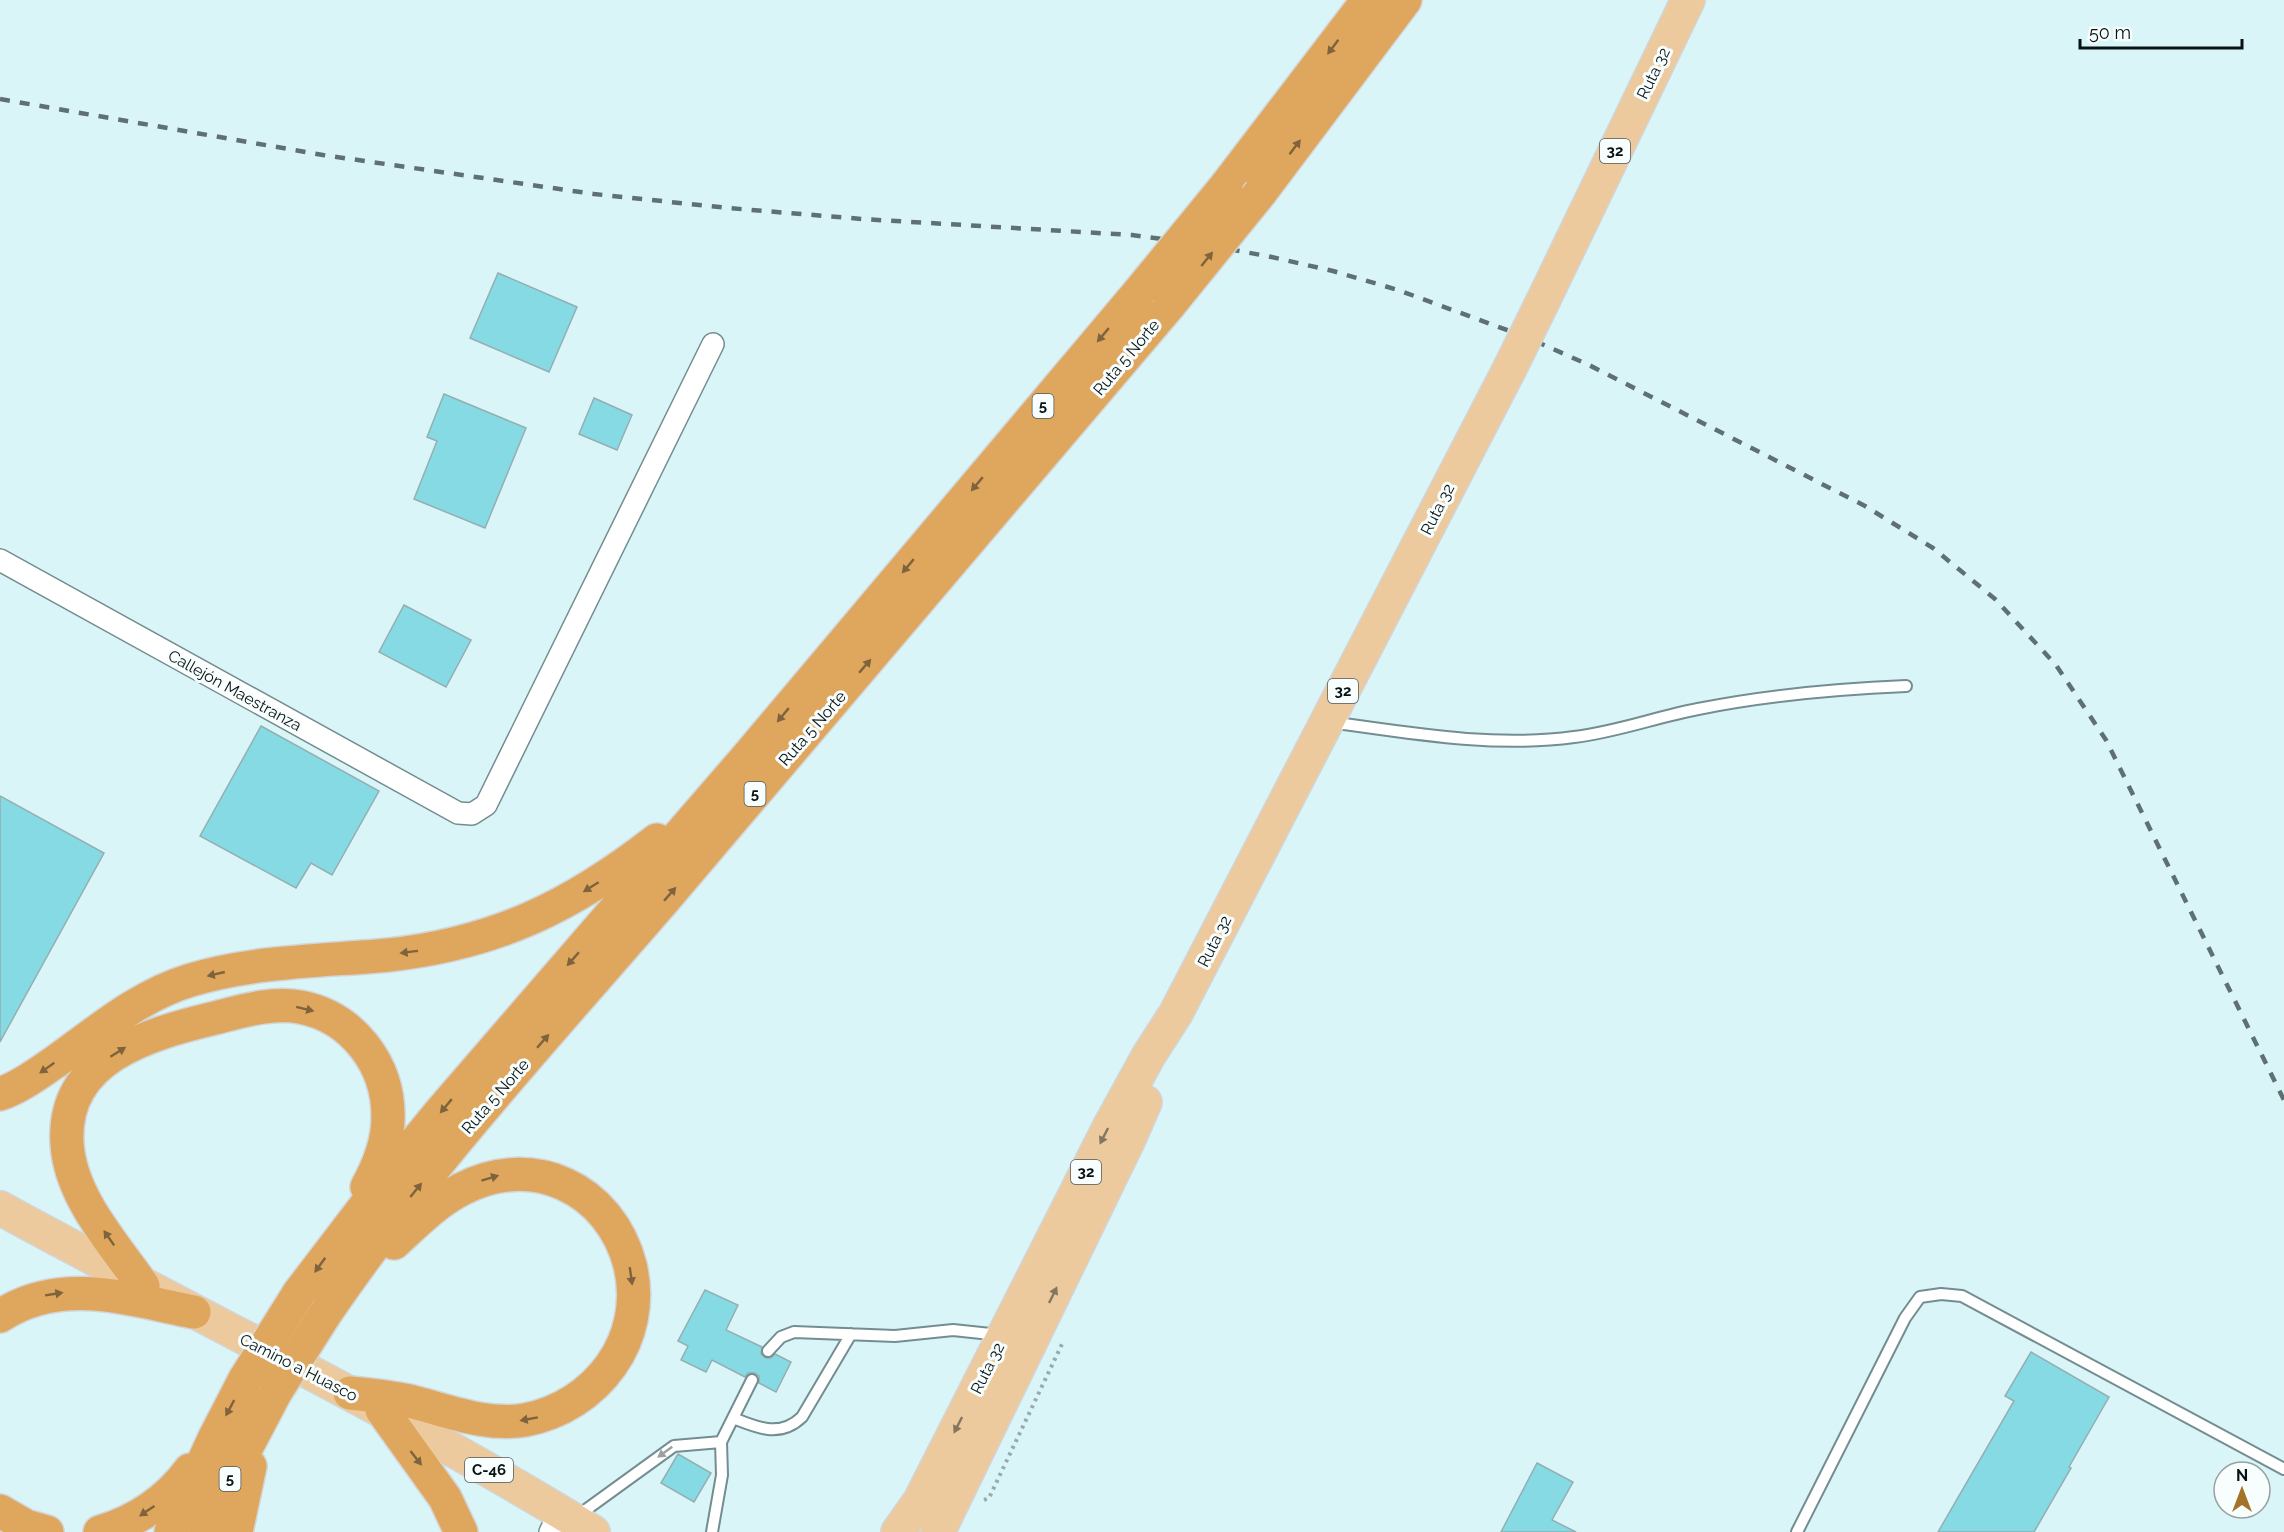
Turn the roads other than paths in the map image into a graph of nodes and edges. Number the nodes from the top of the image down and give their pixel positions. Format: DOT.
graph roads {
  1 [pos="1368,0"];
  2 [pos="1405,0"];
  3 [pos="1688,0"];
  4 [pos="713,344"];
  5 [pos="0,560"];
  6 [pos="1905,686"];
  7 [pos="1328,721"];
  8 [pos="749,755"];
  9 [pos="0,1094"];
  10 [pos="0,1208"];
  11 [pos="340,1237"];
  12 [pos="143,1286"];
  13 [pos="343,1287"];
  14 [pos="194,1312"];
  15 [pos="0,1316"];
  16 [pos="851,1334"];
  17 [pos="1016,1342"];
  18 [pos="768,1351"];
  19 [pos="752,1380"];
  20 [pos="350,1393"];
  21 [pos="382,1410"];
  22 [pos="733,1418"];
  23 [pos="256,1427"];
  24 [pos="215,1437"];
  25 [pos="721,1442"];
  26 [pos="2284,1469"];
  27 [pos="0,1510"];
  28 [pos="569,1524"];
  29 [pos="47,1532"];
  30 [pos="100,1532"];
  31 [pos="171,1532"];
  32 [pos="206,1532"];
  33 [pos="236,1532"];
  34 [pos="461,1532"];
  35 [pos="712,1532"];
  36 [pos="898,1532"];
  37 [pos="938,1532"];
  38 [pos="1797,1532"];
  1 -- 8 [label="highway, Ruta 5 Norte / 5, one-way, bridge"];
  13 -- 2 [label="highway, Ruta 5 Norte / 5, one-way, bridge"];
  3 -- 7 [label="main road, Ruta 32 / 32, bridge"];
  4 -- 5 [label="street, Callejón Maestranza"];
  6 -- 7 [label="lane"];
  7 -- 17 [label="main road, Ruta 32 / 32"];
  8 -- 9 [label="highway, one-way"];
  8 -- 11 [label="highway, Ruta 5 Norte / 5, one-way"];
  10 -- 12 [label="main road, Camino a Huasco / C-46"];
  12 -- 11 [label="highway, one-way"];
  11 -- 24 [label="highway, Ruta 5 Norte / 5, one-way, bridge"];
  12 -- 14 [label="main road, Camino a Huasco / C-46"];
  13 -- 20 [label="highway, one-way"];
  13 -- 23 [label="highway, Ruta 5 Norte / 5, bridge"];
  15 -- 14 [label="highway, one-way"];
  14 -- 20 [label="main road, Camino a Huasco / C-46"];
  16 -- 17 [label="lane"];
  16 -- 18 [label="lane"];
  16 -- 22 [label="lane"];
  17 -- 36 [label="main road, Ruta 32 / 32, one-way"];
  17 -- 37 [label="main road, Ruta 32 / 32"];
  19 -- 22 [label="lane"];
  20 -- 21 [label="main road, Camino a Huasco / C-46"];
  21 -- 28 [label="main road, Camino a Huasco / C-46"];
  21 -- 34 [label="highway, one-way"];
  22 -- 25 [label="lane"];
  23 -- 32 [label="highway, Ruta 5 Norte / 5"];
  23 -- 33 [label="highway"];
  24 -- 30 [label="highway, one-way"];
  24 -- 31 [label="highway, Ruta 5 Norte / 5"];
  25 -- 28 [label="lane, one-way"];
  25 -- 35 [label="lane"];
  26 -- 38 [label="lane"];
  27 -- 29 [label="highway"];
}
